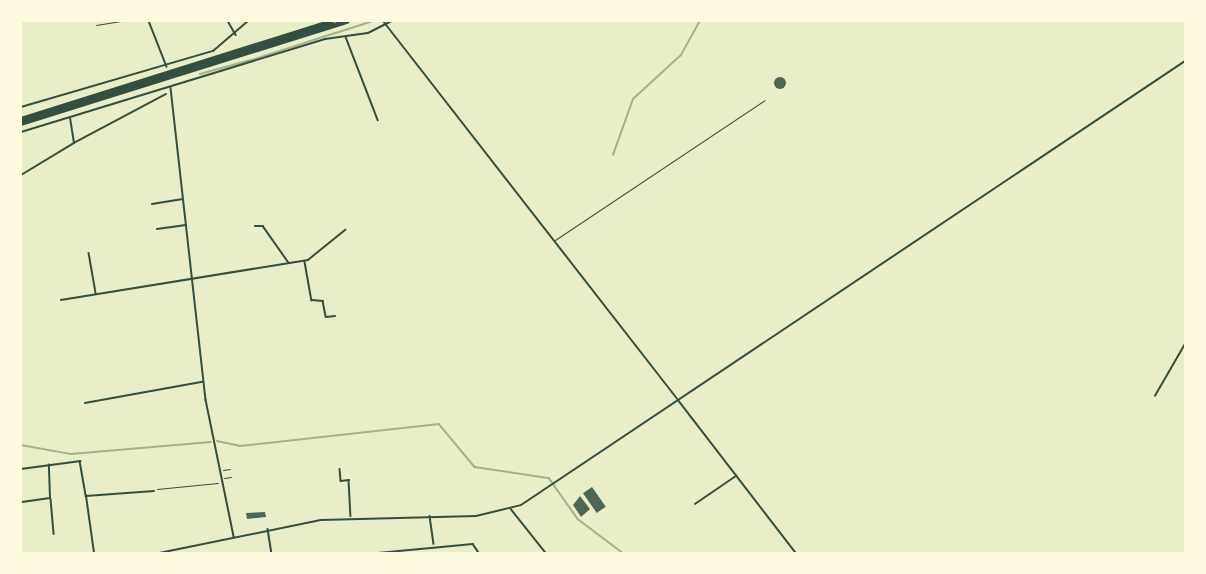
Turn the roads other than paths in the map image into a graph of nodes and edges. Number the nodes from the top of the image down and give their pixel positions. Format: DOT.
graph roads {
  1 [pos="149,21"];
  2 [pos="228,21"];
  3 [pos="248,21"];
  4 [pos="330,21"];
  5 [pos="346,21"];
  6 [pos="383,21"];
  7 [pos="392,21"];
  8 [pos="386,25"];
  9 [pos="236,35"];
  10 [pos="346,36"];
  11 [pos="1185,62"];
  12 [pos="167,67"];
  13 [pos="172,75"];
  14 [pos="171,88"];
  15 [pos="166,94"];
  16 [pos="765,100"];
  17 [pos="21,106"];
  18 [pos="21,118"];
  19 [pos="70,118"];
  20 [pos="378,120"];
  21 [pos="21,123"];
  22 [pos="21,132"];
  23 [pos="74,143"];
  24 [pos="21,175"];
  25 [pos="183,199"];
  26 [pos="152,204"];
  27 [pos="186,225"];
  28 [pos="255,226"];
  29 [pos="157,229"];
  30 [pos="345,230"];
  31 [pos="553,241"];
  32 [pos="89,253"];
  33 [pos="307,261"];
  34 [pos="289,263"];
  35 [pos="192,279"];
  36 [pos="96,294"];
  37 [pos="61,300"];
  38 [pos="335,316"];
  39 [pos="1185,344"];
  40 [pos="204,382"];
  41 [pos="1155,396"];
  42 [pos="678,400"];
  43 [pos="85,403"];
  44 [pos="49,465"];
  45 [pos="21,469"];
  46 [pos="230,469"];
  47 [pos="340,469"];
  48 [pos="221,470"];
  49 [pos="737,476"];
  50 [pos="231,477"];
  51 [pos="222,478"];
  52 [pos="156,490"];
  53 [pos="86,496"];
  54 [pos="50,498"];
  55 [pos="22,502"];
  56 [pos="695,504"];
  57 [pos="511,509"];
  58 [pos="351,516"];
  59 [pos="430,516"];
  60 [pos="268,529"];
  61 [pos="54,534"];
  62 [pos="234,536"];
  63 [pos="434,545"];
  64 [pos="94,553"];
  65 [pos="159,553"];
  66 [pos="272,553"];
  67 [pos="378,553"];
  68 [pos="479,553"];
  69 [pos="546,553"];
  70 [pos="796,553"];
  1 -- 12 [label="street"];
  2 -- 9 [label="street"];
  3 -- 9 [label="street"];
  4 -- 13 [label="highway"];
  5 -- 13 [label="highway"];
  6 -- 8 [label="street"];
  7 -- 8 [label="street"];
  8 -- 10 [label="street"];
  8 -- 31 [label="street"];
  9 -- 12 [label="street"];
  10 -- 14 [label="street"];
  10 -- 20 [label="street"];
  11 -- 42 [label="street"];
  12 -- 17 [label="street"];
  13 -- 18 [label="highway"];
  13 -- 21 [label="highway"];
  14 -- 19 [label="street"];
  14 -- 25 [label="street"];
  15 -- 23 [label="street"];
  16 -- 31 [label="lane"];
  19 -- 22 [label="street"];
  19 -- 23 [label="street"];
  23 -- 24 [label="street"];
  25 -- 26 [label="street"];
  25 -- 27 [label="street"];
  27 -- 29 [label="street"];
  27 -- 35 [label="street"];
  28 -- 34 [label="street"];
  30 -- 33 [label="street"];
  31 -- 42 [label="street"];
  32 -- 36 [label="street"];
  33 -- 34 [label="street"];
  33 -- 38 [label="street"];
  34 -- 35 [label="street"];
  35 -- 36 [label="street"];
  35 -- 40 [label="street"];
  36 -- 37 [label="street"];
  39 -- 41 [label="street"];
  40 -- 43 [label="street"];
  40 -- 48 [label="street"];
  42 -- 49 [label="street"];
  42 -- 57 [label="street"];
  44 -- 45 [label="street"];
  44 -- 53 [label="street"];
  44 -- 54 [label="street"];
  46 -- 48 [label="lane"];
  47 -- 58 [label="street"];
  48 -- 51 [label="street"];
  49 -- 56 [label="street"];
  49 -- 70 [label="street"];
  50 -- 51 [label="lane"];
  51 -- 62 [label="street"];
  52 -- 53 [label="street"];
  53 -- 64 [label="street"];
  54 -- 55 [label="street"];
  54 -- 61 [label="street"];
  57 -- 59 [label="street"];
  57 -- 69 [label="street"];
  58 -- 59 [label="street"];
  58 -- 60 [label="street"];
  59 -- 63 [label="street"];
  60 -- 62 [label="street"];
  60 -- 66 [label="street"];
  62 -- 65 [label="street"];
  63 -- 67 [label="street"];
  63 -- 68 [label="street"];
}
